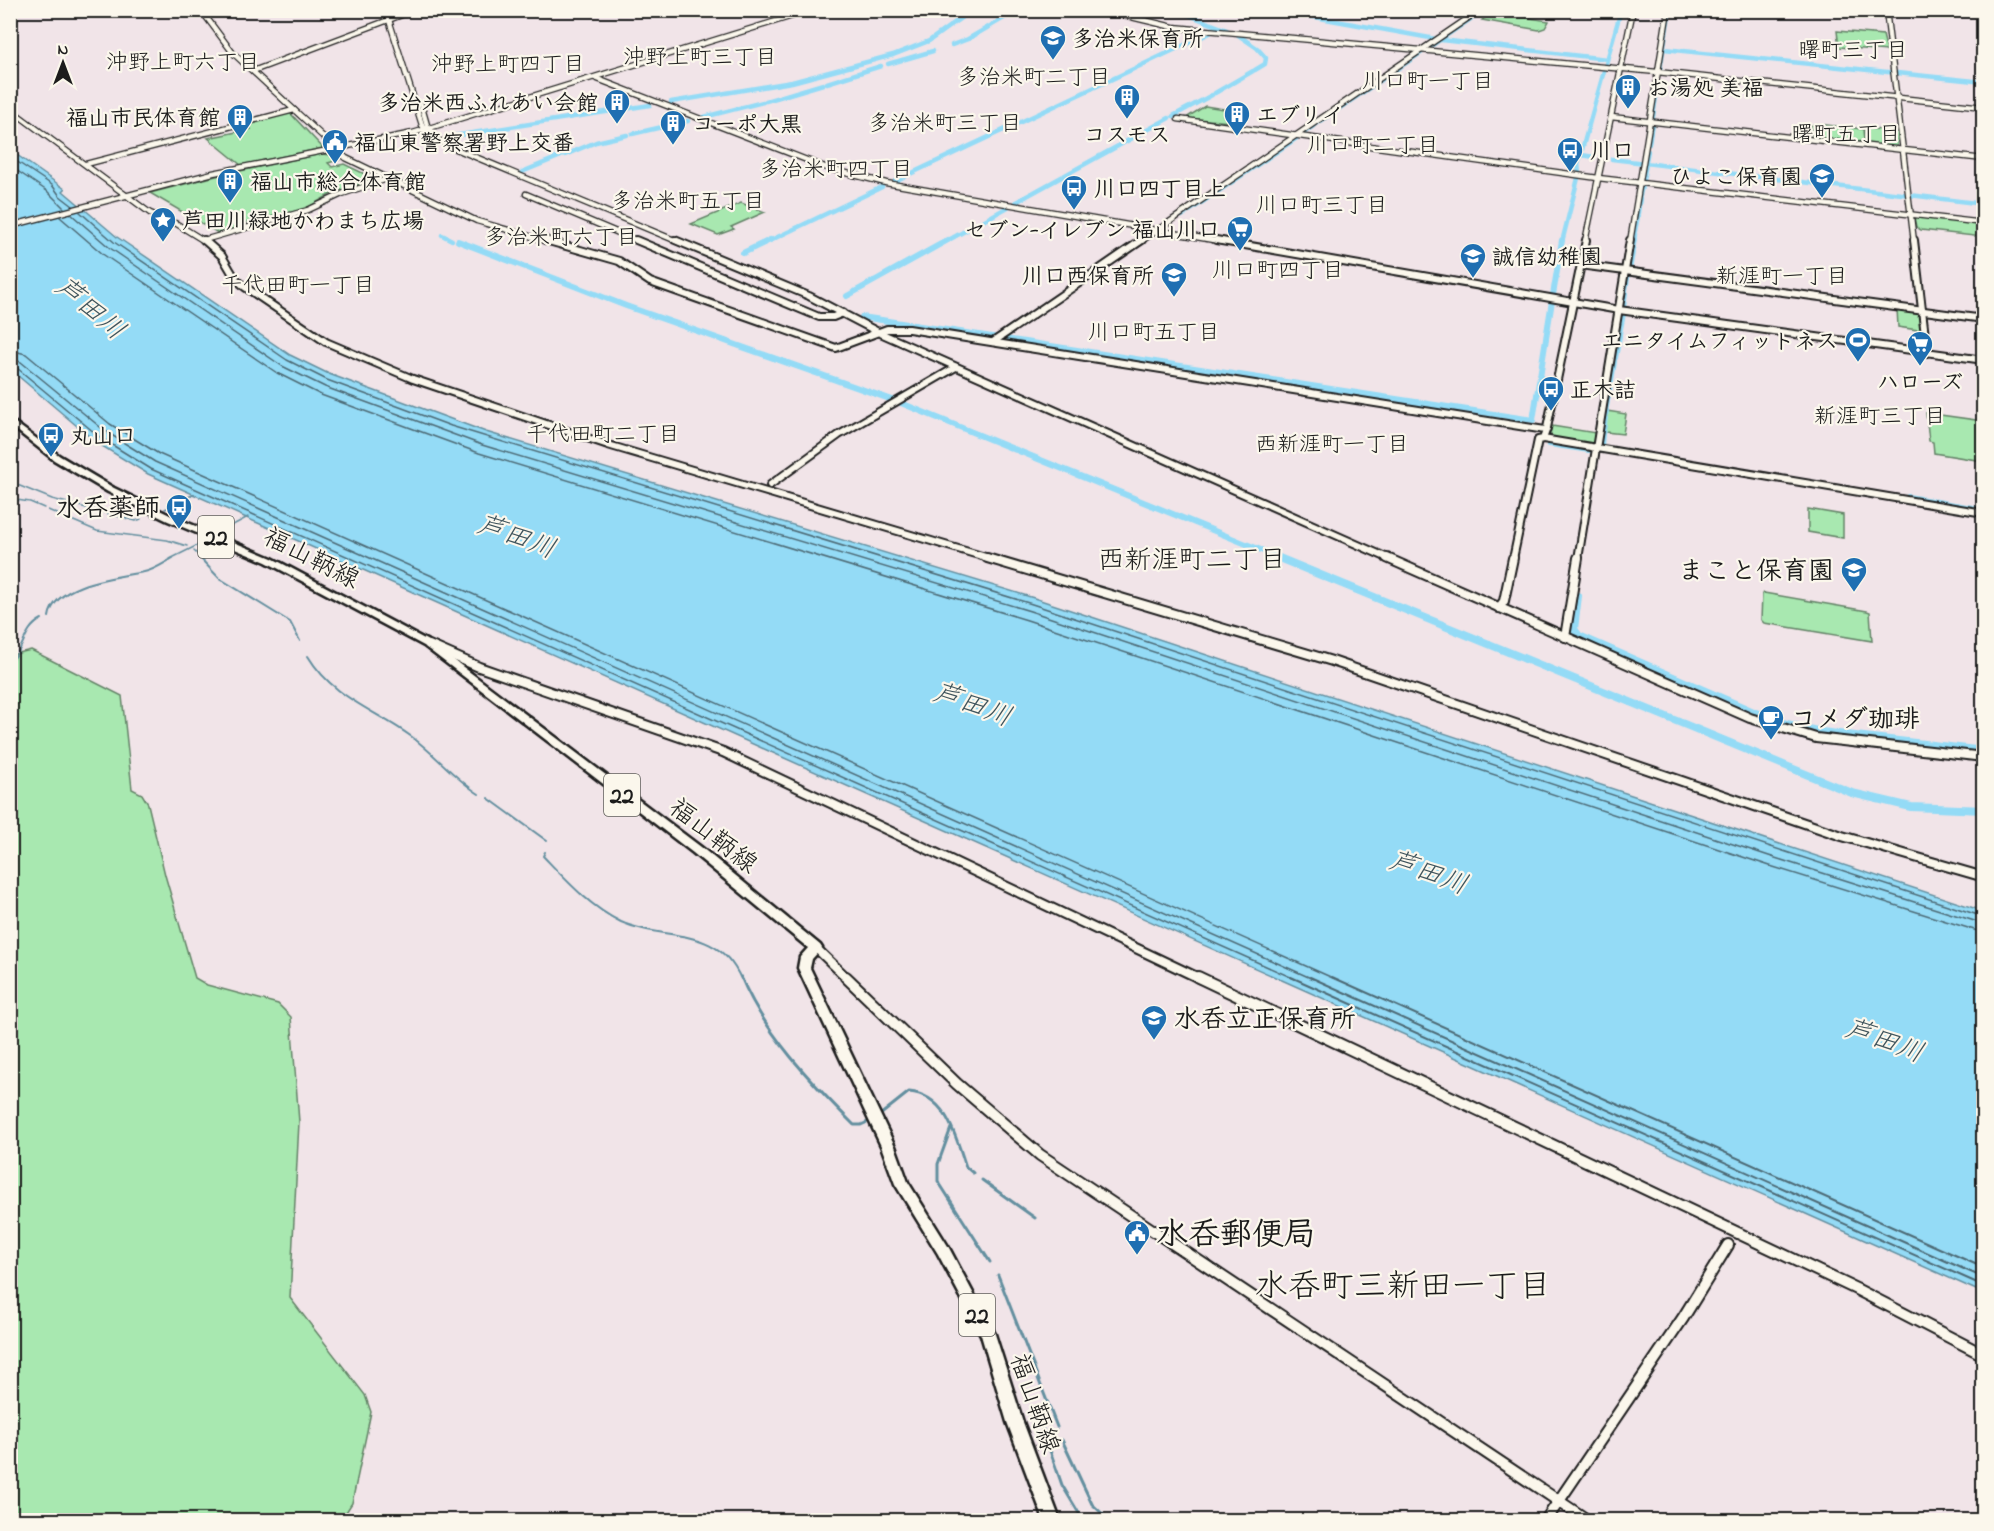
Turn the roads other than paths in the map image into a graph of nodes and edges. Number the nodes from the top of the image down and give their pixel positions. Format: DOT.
graph roads {
  1 [pos="201,10"];
  2 [pos="389,10"];
  3 [pos="394,10"];
  4 [pos="415,10"];
  5 [pos="812,10"];
  6 [pos="1102,10"];
  7 [pos="1480,10"];
  8 [pos="1633,10"];
  9 [pos="1668,10"];
  10 [pos="1886,10"];
  11 [pos="394,17"];
  12 [pos="389,20"];
  13 [pos="1422,50"];
  14 [pos="1620,69"];
  15 [pos="253,71"];
  16 [pos="1657,72"];
  17 [pos="595,78"];
  18 [pos="1896,98"];
  19 [pos="1983,107"];
  20 [pos="10,109"];
  21 [pos="294,110"];
  22 [pos="1611,117"];
  23 [pos="1178,119"];
  24 [pos="1649,122"];
  25 [pos="427,129"];
  26 [pos="1296,136"];
  27 [pos="336,148"];
  28 [pos="1903,150"];
  29 [pos="1983,159"];
  30 [pos="86,164"];
  31 [pos="387,178"];
  32 [pos="1598,178"];
  33 [pos="1639,182"];
  34 [pos="526,194"];
  35 [pos="125,196"];
  36 [pos="1909,214"];
  37 [pos="1983,223"];
  38 [pos="10,227"];
  39 [pos="1158,230"];
  40 [pos="204,240"];
  41 [pos="1580,265"];
  42 [pos="1624,270"];
  43 [pos="1573,302"];
  44 [pos="1619,310"];
  45 [pos="1921,310"];
  46 [pos="843,313"];
  47 [pos="1983,318"];
  48 [pos="878,332"];
  49 [pos="993,342"];
  50 [pos="1927,353"];
  51 [pos="1983,360"];
  52 [pos="956,367"];
  53 [pos="10,421"];
  54 [pos="1545,430"];
  55 [pos="1543,439"];
  56 [pos="1596,449"];
  57 [pos="770,485"];
  58 [pos="1983,513"];
  59 [pos="1499,608"];
  60 [pos="1565,637"];
  61 [pos="427,644"];
  62 [pos="1983,758"];
  63 [pos="1983,877"];
  64 [pos="816,948"];
  65 [pos="1728,1245"];
  66 [pos="1983,1355"];
  67 [pos="1558,1501"];
  68 [pos="1052,1521"];
  69 [pos="1546,1521"];
  70 [pos="1587,1521"];
  1 -- 15 [label="street"];
  2 -- 12 [label="street"];
  3 -- 11 [label="street"];
  4 -- 11 [label="street"];
  5 -- 17 [label="street"];
  6 -- 13 [label="street"];
  7 -- 13 [label="street"];
  8 -- 14 [label="street"];
  9 -- 16 [label="street"];
  10 -- 18 [label="street"];
  11 -- 12 [label="street"];
  11 -- 25 [label="street"];
  12 -- 15 [label="street"];
  12 -- 25 [label="street"];
  13 -- 14 [label="street"];
  13 -- 26 [label="street"];
  14 -- 16 [label="street"];
  14 -- 22 [label="street"];
  15 -- 21 [label="street"];
  16 -- 18 [label="street"];
  16 -- 24 [label="street"];
  17 -- 25 [label="street"];
  17 -- 39 [label="street"];
  18 -- 19 [label="street"];
  18 -- 28 [label="street"];
  20 -- 30 [label="street"];
  21 -- 27 [label="street"];
  21 -- 30 [label="street"];
  22 -- 24 [label="street"];
  22 -- 32 [label="street"];
  23 -- 26 [label="street"];
  24 -- 28 [label="street"];
  24 -- 33 [label="street"];
  25 -- 27 [label="street"];
  25 -- 46 [label="street"];
  26 -- 32 [label="street"];
  26 -- 39 [label="street"];
  27 -- 31 [label="street"];
  27 -- 35 [label="street"];
  28 -- 29 [label="street"];
  28 -- 36 [label="street"];
  30 -- 35 [label="street"];
  31 -- 40 [label="street"];
  31 -- 48 [label="street"];
  32 -- 33 [label="street"];
  32 -- 41 [label="street"];
  33 -- 36 [label="street"];
  33 -- 42 [label="street"];
  34 -- 46 [label="street"];
  35 -- 38 [label="street"];
  35 -- 40 [label="street"];
  36 -- 37 [label="street"];
  36 -- 45 [label="street"];
  39 -- 43 [label="street"];
  39 -- 49 [label="street"];
  40 -- 63 [label="street"];
  41 -- 42 [label="street"];
  41 -- 43 [label="street"];
  42 -- 44 [label="street"];
  42 -- 45 [label="street"];
  43 -- 44 [label="street"];
  43 -- 54 [label="street"];
  44 -- 50 [label="street"];
  44 -- 56 [label="street"];
  45 -- 47 [label="street"];
  45 -- 50 [label="street"];
  46 -- 48 [label="street"];
  48 -- 49 [label="street"];
  48 -- 52 [label="street"];
  49 -- 54 [label="street"];
  50 -- 51 [label="street"];
  52 -- 57 [label="street"];
  52 -- 59 [label="street"];
  53 -- 61 [label="main road, 福山鞆線 / 22"];
  54 -- 55 [label="street"];
  55 -- 56 [label="street"];
  55 -- 59 [label="street"];
  56 -- 58 [label="street"];
  56 -- 60 [label="street"];
  59 -- 60 [label="street"];
  60 -- 62 [label="street"];
  61 -- 64 [label="main road, 福山鞆線 / 22"];
  61 -- 66 [label="street"];
  64 -- 67 [label="street"];
  64 -- 68 [label="main road, 福山鞆線 / 22"];
  65 -- 67 [label="street"];
  67 -- 69 [label="street"];
  67 -- 70 [label="street"];
}
